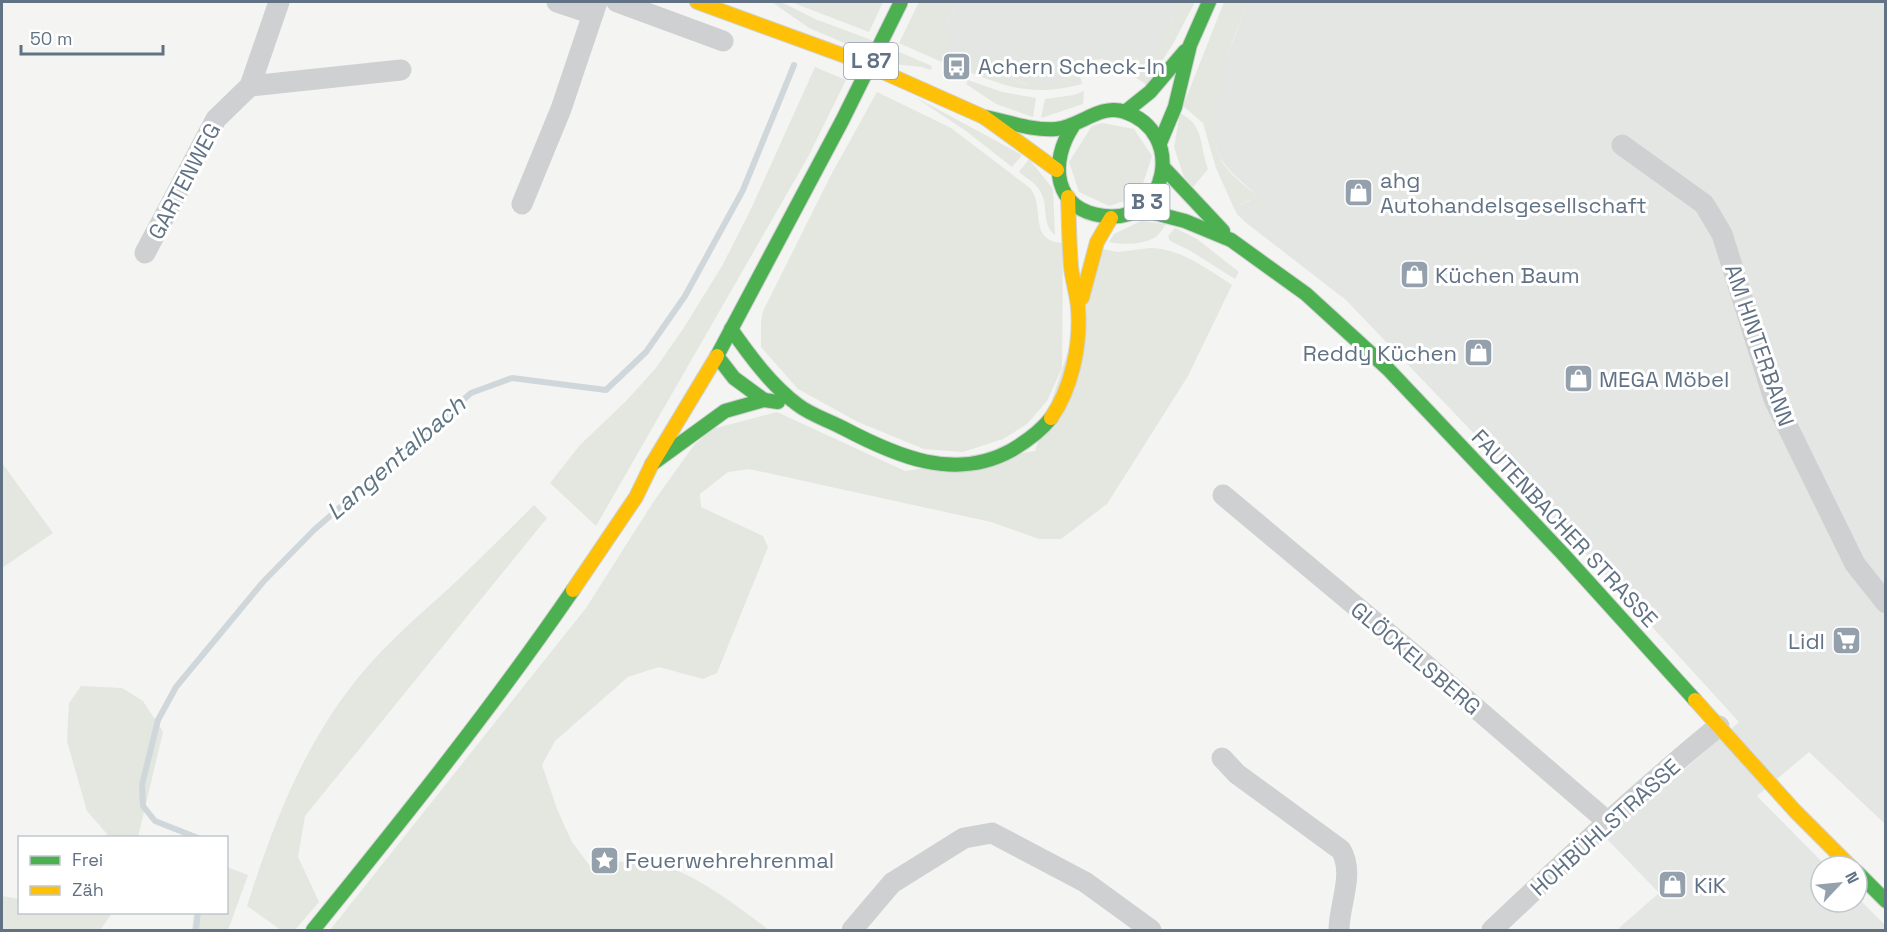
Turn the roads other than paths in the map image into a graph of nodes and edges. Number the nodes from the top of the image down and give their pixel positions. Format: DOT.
graph roads {
  1 [pos="279,2"];
  2 [pos="557,2"];
  3 [pos="617,2"];
  4 [pos="697,2"];
  5 [pos="901,2"];
  6 [pos="1209,2"];
  7 [pos="595,8"];
  8 [pos="723,41"];
  9 [pos="1190,45"];
  10 [pos="401,70"];
  11 [pos="250,86"];
  12 [pos="1125,112"];
  13 [pos="984,117"];
  14 [pos="1073,126"];
  15 [pos="1160,143"];
  16 [pos="1622,145"];
  17 [pos="1164,168"];
  18 [pos="1057,170"];
  19 [pos="1068,197"];
  20 [pos="522,204"];
  21 [pos="1139,209"];
  22 [pos="1111,218"];
  23 [pos="1231,240"];
  24 [pos="146,253"];
  25 [pos="1078,311"];
  26 [pos="731,329"];
  27 [pos="717,356"];
  28 [pos="764,400"];
  29 [pos="798,404"];
  30 [pos="652,464"];
  31 [pos="1223,495"];
  32 [pos="1886,603"];
  33 [pos="1719,726"];
  34 [pos="1222,758"];
  35 [pos="1608,822"];
  36 [pos="1838,854"];
  37 [pos="1869,884"];
  38 [pos="1886,901"];
  39 [pos="313,930"];
  40 [pos="852,930"];
  41 [pos="1151,930"];
  42 [pos="1339,930"];
  43 [pos="1492,930"];
  1 -- 11 [label="street, GARTENWEG"];
  2 -- 7 [label="street"];
  3 -- 8 [label="street"];
  4 -- 13 [label="main road"];
  5 -- 26 [label="main road, L 87, bridge"];
  6 -- 9 [label="main road"];
  7 -- 20 [label="street"];
  9 -- 12 [label="main road"];
  9 -- 15 [label="main road"];
  10 -- 11 [label="street"];
  11 -- 24 [label="street, GARTENWEG"];
  12 -- 14 [label="main road"];
  12 -- 15 [label="main road"];
  13 -- 14 [label="main road"];
  13 -- 18 [label="main road"];
  14 -- 18 [label="main road"];
  15 -- 17 [label="main road, B 3"];
  16 -- 32 [label="street, AM HINTERBANN"];
  17 -- 21 [label="main road, B 3"];
  17 -- 23 [label="main road, FAUTENBACHER STRASSE"];
  18 -- 19 [label="main road"];
  19 -- 22 [label="main road, B 3"];
  19 -- 25 [label="main road"];
  21 -- 22 [label="main road, B 3"];
  21 -- 23 [label="main road, FAUTENBACHER STRASSE"];
  22 -- 25 [label="main road"];
  23 -- 33 [label="main road, FAUTENBACHER STRASSE"];
  25 -- 29 [label="main road"];
  26 -- 27 [label="main road, L 87"];
  26 -- 29 [label="main road"];
  27 -- 28 [label="main road"];
  27 -- 30 [label="main road, L 87"];
  28 -- 29 [label="main road"];
  28 -- 30 [label="main road"];
  30 -- 39 [label="main road, L 87"];
  31 -- 35 [label="street, GLÖCKELSBERG"];
  33 -- 35 [label="street, HOHBÜHLSTRASSE"];
  33 -- 36 [label="main road, FAUTENBACHER STRASSE"];
  34 -- 42 [label="street"];
  35 -- 43 [label="street, HOHBÜHLSTRASSE"];
  37 -- 38 [label="main road"];
  40 -- 41 [label="street"];
}
